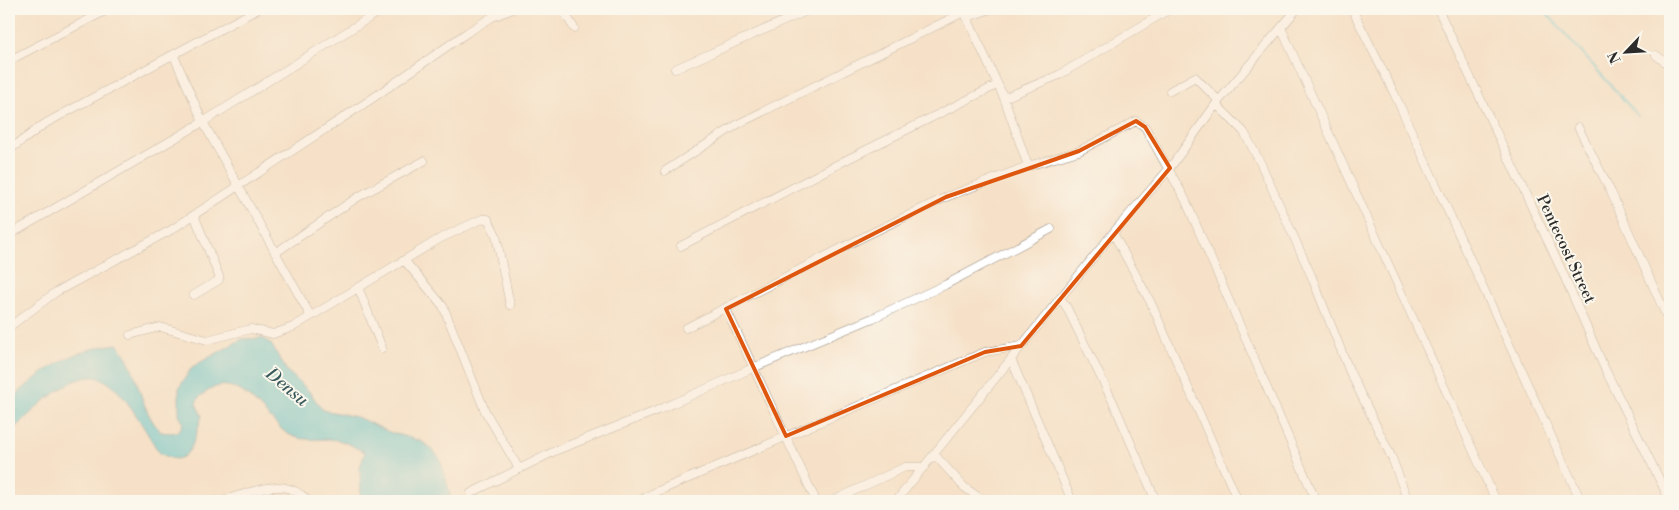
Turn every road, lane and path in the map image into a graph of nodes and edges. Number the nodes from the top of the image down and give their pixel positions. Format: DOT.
graph roads {
  1 [pos="109,9"];
  2 [pos="258,9"];
  3 [pos="383,9"];
  4 [pos="513,9"];
  5 [pos="562,9"];
  6 [pos="811,9"];
  7 [pos="990,9"];
  8 [pos="1170,9"];
  9 [pos="1297,9"];
  10 [pos="1352,9"];
  11 [pos="1438,9"];
  12 [pos="964,13"];
  13 [pos="574,28"];
  14 [pos="1281,28"];
  15 [pos="1656,55"];
  16 [pos="174,56"];
  17 [pos="10,60"];
  18 [pos="1670,66"];
  19 [pos="675,69"];
  20 [pos="997,85"];
  21 [pos="1170,91"];
  22 [pos="1004,98"];
  23 [pos="1217,102"];
  24 [pos="203,122"];
  25 [pos="1578,127"];
  26 [pos="9,150"];
  27 [pos="424,162"];
  28 [pos="1028,166"];
  29 [pos="1170,168"];
  30 [pos="665,171"];
  31 [pos="238,186"];
  32 [pos="194,215"];
  33 [pos="1051,229"];
  34 [pos="1113,233"];
  35 [pos="9,235"];
  36 [pos="681,246"];
  37 [pos="275,253"];
  38 [pos="404,260"];
  39 [pos="358,287"];
  40 [pos="194,295"];
  41 [pos="1060,298"];
  42 [pos="510,305"];
  43 [pos="726,309"];
  44 [pos="310,315"];
  45 [pos="1670,324"];
  46 [pos="9,327"];
  47 [pos="686,328"];
  48 [pos="130,334"];
  49 [pos="1021,346"];
  50 [pos="382,348"];
  51 [pos="1011,359"];
  52 [pos="755,367"];
  53 [pos="786,436"];
  54 [pos="934,454"];
  55 [pos="518,467"];
  56 [pos="924,467"];
  57 [pos="471,492"];
  58 [pos="224,501"];
  59 [pos="309,501"];
  60 [pos="639,501"];
  61 [pos="816,501"];
  62 [pos="832,501"];
  63 [pos="896,501"];
  64 [pos="984,501"];
  65 [pos="1072,501"];
  66 [pos="1156,501"];
  67 [pos="1238,501"];
  68 [pos="1316,501"];
  69 [pos="1408,501"];
  70 [pos="1496,501"];
  71 [pos="1581,501"];
  72 [pos="1670,501"];
  1 -- 17 [label="street"];
  2 -- 16 [label="street"];
  3 -- 24 [label="street"];
  4 -- 31 [label="street"];
  5 -- 13 [label="street"];
  6 -- 19 [label="street"];
  7 -- 12 [label="street"];
  8 -- 22 [label="street"];
  9 -- 14 [label="street"];
  10 -- 71 [label="street"];
  11 -- 72 [label="street, Pentecost Street"];
  12 -- 20 [label="street"];
  12 -- 30 [label="street"];
  14 -- 23 [label="street"];
  14 -- 70 [label="street"];
  15 -- 18 [label="street"];
  16 -- 24 [label="street"];
  16 -- 26 [label="street"];
  20 -- 22 [label="street"];
  20 -- 36 [label="street"];
  21 -- 23 [label="street"];
  22 -- 28 [label="street"];
  23 -- 29 [label="street"];
  23 -- 69 [label="street"];
  24 -- 31 [label="street"];
  24 -- 35 [label="street"];
  25 -- 45 [label="street"];
  27 -- 37 [label="street"];
  28 -- 29 [label="street"];
  28 -- 43 [label="street"];
  29 -- 34 [label="street"];
  29 -- 68 [label="street"];
  31 -- 32 [label="street"];
  31 -- 37 [label="street"];
  32 -- 40 [label="street"];
  32 -- 46 [label="street"];
  33 -- 52 [label="street"];
  34 -- 41 [label="street"];
  34 -- 67 [label="street"];
  37 -- 44 [label="street"];
  38 -- 39 [label="street"];
  38 -- 42 [label="street"];
  38 -- 55 [label="street"];
  39 -- 44 [label="street"];
  39 -- 50 [label="street"];
  41 -- 49 [label="street"];
  41 -- 66 [label="street"];
  43 -- 47 [label="street"];
  43 -- 52 [label="street"];
  44 -- 48 [label="street"];
  49 -- 51 [label="street"];
  49 -- 53 [label="street"];
  51 -- 54 [label="street"];
  51 -- 65 [label="street"];
  52 -- 53 [label="street"];
  52 -- 55 [label="street"];
  53 -- 60 [label="street"];
  53 -- 61 [label="street"];
  54 -- 56 [label="street"];
  54 -- 64 [label="street"];
  55 -- 57 [label="street"];
  56 -- 62 [label="street"];
  56 -- 63 [label="street"];
  58 -- 59 [label="street"];
}
